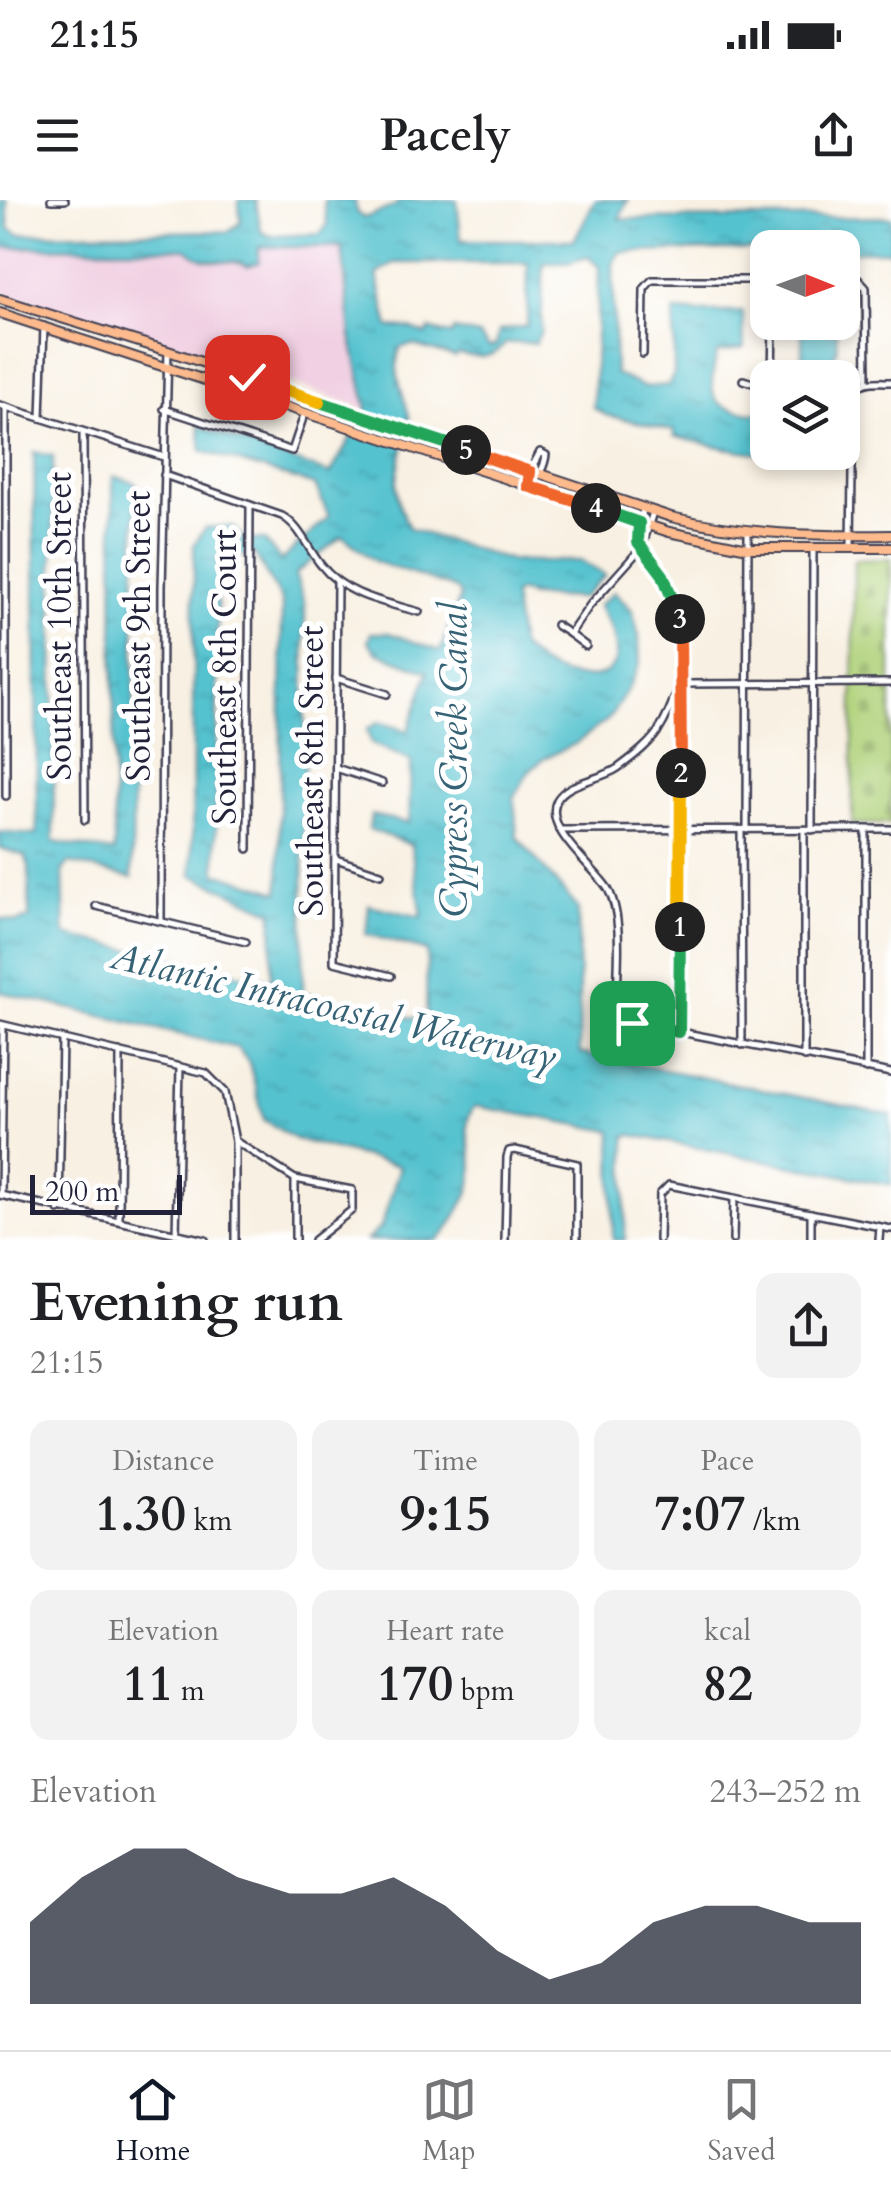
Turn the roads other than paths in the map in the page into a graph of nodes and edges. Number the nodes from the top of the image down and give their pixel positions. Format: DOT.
graph roads {
  1 [pos="51,200"];
  2 [pos="65,200"];
  3 [pos="750,280"];
  4 [pos="860,282"];
  5 [pos="0,299"];
  6 [pos="38,310"];
  7 [pos="0,313"];
  8 [pos="17,318"];
  9 [pos="63,318"];
  10 [pos="44,326"];
  11 [pos="168,351"];
  12 [pos="642,354"];
  13 [pos="166,366"];
  14 [pos="744,380"];
  15 [pos="750,382"];
  16 [pos="867,382"];
  17 [pos="891,382"];
  18 [pos="273,386"];
  19 [pos="249,393"];
  20 [pos="295,393"];
  21 [pos="267,399"];
  22 [pos="3,406"];
  23 [pos="164,409"];
  24 [pos="305,412"];
  25 [pos="41,418"];
  26 [pos="83,432"];
  27 [pos="164,457"];
  28 [pos="530,472"];
  29 [pos="164,475"];
  30 [pos="541,475"];
  31 [pos="528,486"];
  32 [pos="250,505"];
  33 [pos="648,510"];
  34 [pos="644,524"];
  35 [pos="748,532"];
  36 [pos="891,534"];
  37 [pos="852,536"];
  38 [pos="642,547"];
  39 [pos="748,548"];
  40 [pos="851,548"];
  41 [pos="891,548"];
  42 [pos="813,550"];
  43 [pos="337,581"];
  44 [pos="419,612"];
  45 [pos="556,625"];
  46 [pos="570,634"];
  47 [pos="586,646"];
  48 [pos="336,678"];
  49 [pos="813,682"];
  50 [pos="748,683"];
  51 [pos="891,683"];
  52 [pos="682,684"];
  53 [pos="386,694"];
  54 [pos="336,768"];
  55 [pos="382,784"];
  56 [pos="6,796"];
  57 [pos="85,820"];
  58 [pos="866,829"];
  59 [pos="891,829"];
  60 [pos="560,830"];
  61 [pos="681,830"];
  62 [pos="744,830"];
  63 [pos="808,830"];
  64 [pos="248,849"];
  65 [pos="336,859"];
  66 [pos="381,874"];
  67 [pos="96,906"];
  68 [pos="161,921"];
  69 [pos="246,942"];
  70 [pos="391,976"];
  71 [pos="2,1025"];
  72 [pos="679,1032"];
  73 [pos="62,1039"];
  74 [pos="742,1045"];
  75 [pos="120,1052"];
  76 [pos="804,1057"];
  77 [pos="180,1067"];
  78 [pos="866,1069"];
  79 [pos="891,1073"];
  80 [pos="235,1141"];
  81 [pos="295,1179"];
  82 [pos="0,1195"];
  83 [pos="734,1198"];
  84 [pos="59,1210"];
  85 [pos="812,1213"];
  86 [pos="118,1220"];
  87 [pos="880,1227"];
  88 [pos="891,1229"];
  89 [pos="176,1234"];
  90 [pos="205,1240"];
  91 [pos="234,1240"];
  92 [pos="295,1240"];
  93 [pos="314,1240"];
  94 [pos="506,1240"];
  95 [pos="577,1240"];
  96 [pos="659,1240"];
  97 [pos="734,1240"];
  98 [pos="811,1240"];
  99 [pos="879,1240"];
  1 -- 2 [label="street"];
  3 -- 12 [label="street"];
  4 -- 16 [label="street"];
  5 -- 6 [label="main road"];
  6 -- 8 [label="main road"];
  6 -- 9 [label="main road"];
  7 -- 8 [label="main road"];
  8 -- 10 [label="main road"];
  9 -- 10 [label="main road"];
  9 -- 11 [label="main road"];
  10 -- 13 [label="main road"];
  10 -- 25 [label="street"];
  11 -- 13 [label="street, Southeast 9th Street"];
  11 -- 18 [label="main road"];
  13 -- 19 [label="main road"];
  13 -- 23 [label="street, Southeast 9th Street"];
  14 -- 15 [label="street"];
  16 -- 17 [label="street"];
  16 -- 37 [label="street"];
  18 -- 19 [label="main road"];
  18 -- 20 [label="main road"];
  19 -- 21 [label="main road"];
  20 -- 21 [label="main road"];
  20 -- 28 [label="main road"];
  21 -- 24 [label="main road"];
  22 -- 25 [label="street"];
  22 -- 56 [label="street"];
  23 -- 24 [label="street"];
  23 -- 27 [label="street, Southeast 9th Street"];
  24 -- 31 [label="main road"];
  25 -- 26 [label="street"];
  26 -- 27 [label="street"];
  26 -- 57 [label="street, Southeast 10th Street"];
  27 -- 29 [label="street, Southeast 9th Street"];
  28 -- 30 [label="main road"];
  28 -- 30 [label="street"];
  28 -- 31 [label="street"];
  29 -- 32 [label="street"];
  29 -- 68 [label="street, Southeast 9th Street"];
  30 -- 31 [label="street"];
  30 -- 33 [label="main road"];
  31 -- 34 [label="main road"];
  32 -- 43 [label="street"];
  32 -- 64 [label="street, Southeast 8th Court"];
  33 -- 34 [label="street"];
  33 -- 35 [label="main road"];
  34 -- 38 [label="street"];
  34 -- 39 [label="main road"];
  35 -- 37 [label="main road"];
  35 -- 39 [label="street"];
  36 -- 37 [label="main road"];
  37 -- 40 [label="street"];
  38 -- 46 [label="street"];
  38 -- 52 [label="street"];
  39 -- 42 [label="main road"];
  39 -- 50 [label="street"];
  40 -- 41 [label="main road"];
  40 -- 42 [label="main road"];
  42 -- 49 [label="street"];
  43 -- 44 [label="street"];
  43 -- 48 [label="street, Southeast 8th Street"];
  45 -- 46 [label="street"];
  46 -- 47 [label="street"];
  48 -- 53 [label="street"];
  48 -- 54 [label="street, Southeast 8th Street"];
  49 -- 50 [label="street"];
  49 -- 51 [label="street"];
  49 -- 63 [label="street"];
  50 -- 52 [label="street"];
  50 -- 62 [label="street"];
  52 -- 60 [label="street"];
  52 -- 61 [label="street"];
  54 -- 55 [label="street"];
  54 -- 65 [label="street, Southeast 8th Street"];
  58 -- 59 [label="street"];
  58 -- 63 [label="street"];
  58 -- 78 [label="street"];
  60 -- 61 [label="street"];
  60 -- 72 [label="street"];
  61 -- 62 [label="street"];
  61 -- 72 [label="street"];
  62 -- 63 [label="street"];
  62 -- 74 [label="street"];
  63 -- 76 [label="street"];
  65 -- 66 [label="street"];
  65 -- 70 [label="street, Southeast 8th Street"];
  67 -- 68 [label="street"];
  68 -- 69 [label="street"];
  71 -- 73 [label="street"];
  71 -- 82 [label="street"];
  72 -- 74 [label="street"];
  73 -- 75 [label="street"];
  73 -- 84 [label="street"];
  74 -- 76 [label="street"];
  75 -- 77 [label="street"];
  75 -- 86 [label="street"];
  76 -- 78 [label="street"];
  77 -- 80 [label="street"];
  77 -- 89 [label="street"];
  78 -- 79 [label="street"];
  80 -- 81 [label="street"];
  80 -- 91 [label="street"];
  81 -- 92 [label="street"];
  81 -- 93 [label="street"];
  82 -- 84 [label="street"];
  83 -- 85 [label="street"];
  83 -- 96 [label="street"];
  83 -- 97 [label="street"];
  84 -- 86 [label="street"];
  85 -- 87 [label="street"];
  85 -- 98 [label="street"];
  86 -- 89 [label="street"];
  87 -- 88 [label="street"];
  87 -- 99 [label="street"];
  89 -- 90 [label="street"];
  94 -- 95 [label="street"];
}
